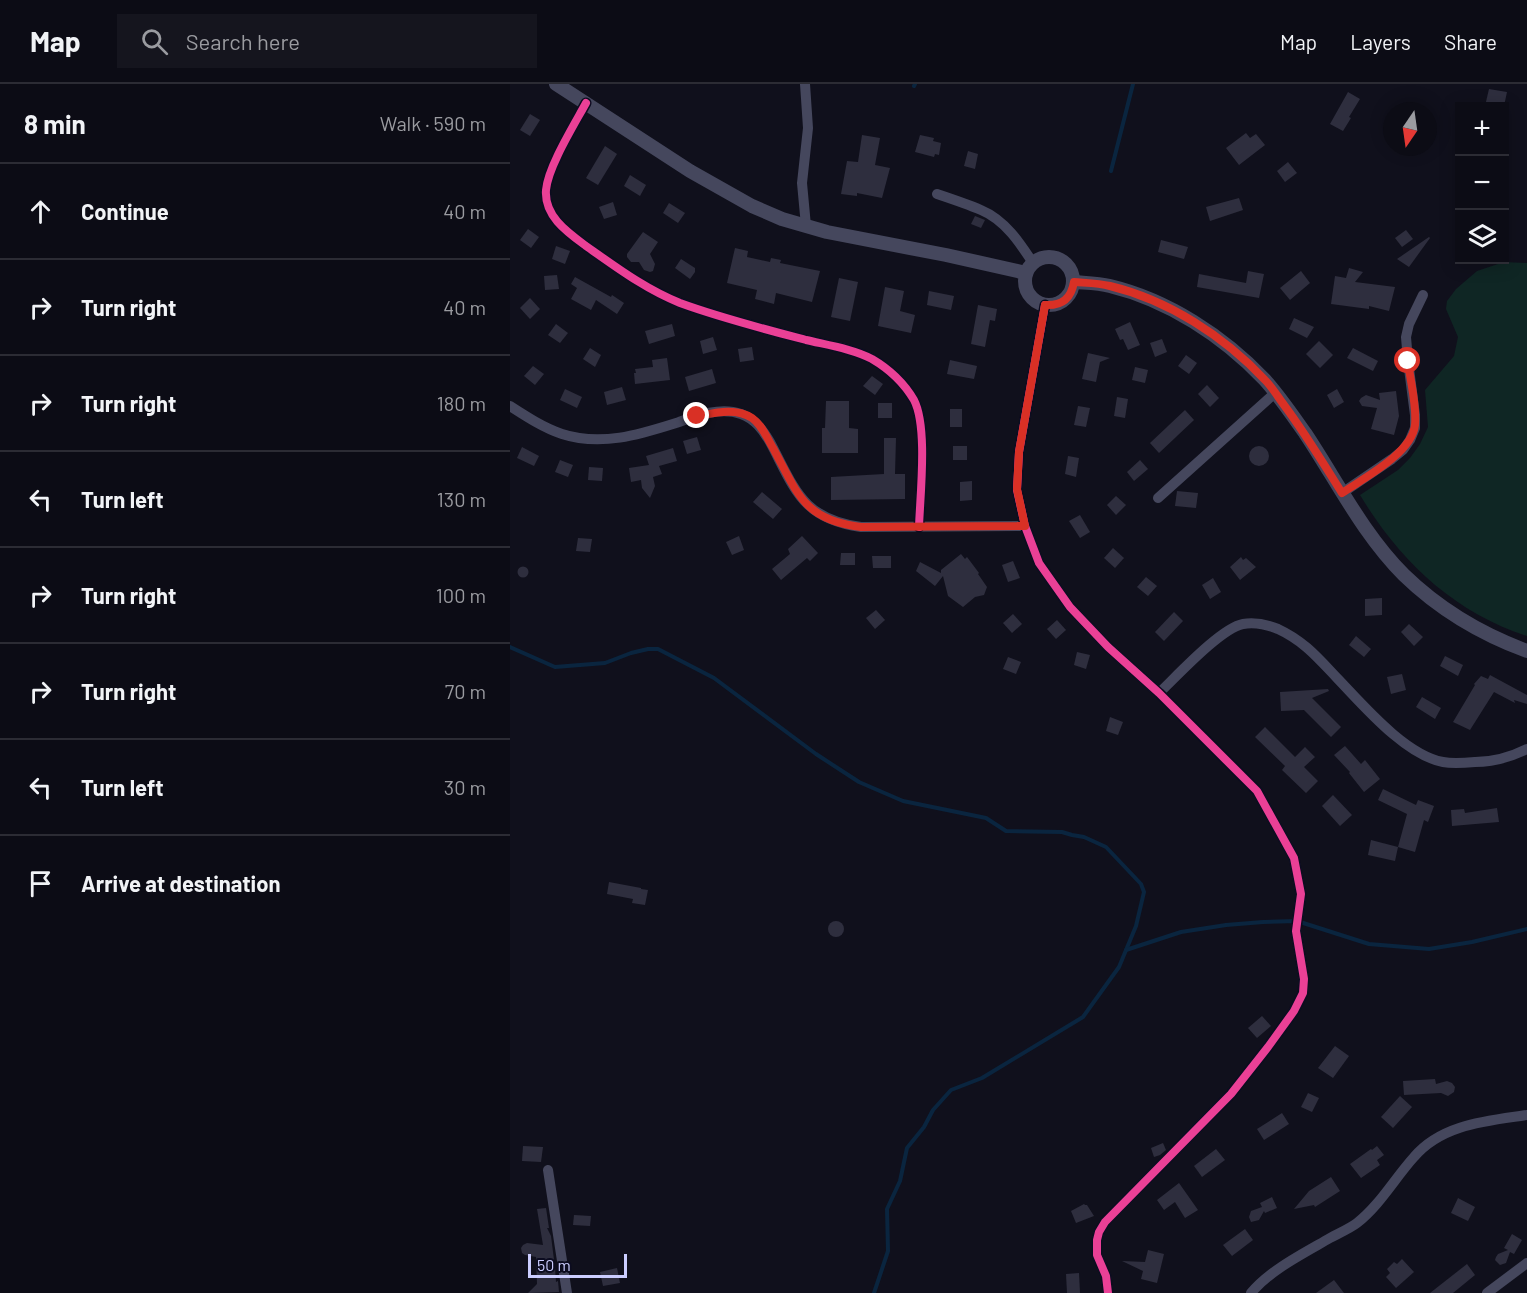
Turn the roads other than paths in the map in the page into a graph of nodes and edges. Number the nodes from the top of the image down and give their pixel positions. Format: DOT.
graph roads {
  1 [pos="556,84"];
  2 [pos="805,84"];
  3 [pos="586,103"];
  4 [pos="937,194"];
  5 [pos="806,226"];
  6 [pos="1030,268"];
  7 [pos="1074,282"];
  8 [pos="1423,295"];
  9 [pos="1045,305"];
  10 [pos="1275,393"];
  11 [pos="510,406"];
  12 [pos="1342,493"];
  13 [pos="1158,498"];
  14 [pos="1025,526"];
  15 [pos="919,527"];
  16 [pos="1527,651"];
  17 [pos="1160,693"];
  18 [pos="1527,749"];
  19 [pos="1527,1115"];
  20 [pos="548,1170"];
  21 [pos="1527,1263"];
  22 [pos="567,1293"];
  23 [pos="1108,1293"];
  24 [pos="1251,1293"];
  25 [pos="1487,1293"];
  1 -- 3 [label="street"];
  2 -- 5 [label="street"];
  3 -- 5 [label="street"];
  3 -- 15 [label="street"];
  4 -- 6 [label="street"];
  5 -- 6 [label="street"];
  6 -- 7 [label="street"];
  6 -- 9 [label="street"];
  7 -- 9 [label="street"];
  7 -- 10 [label="street"];
  8 -- 12 [label="street"];
  9 -- 14 [label="street"];
  10 -- 12 [label="street"];
  10 -- 13 [label="street"];
  11 -- 15 [label="street"];
  12 -- 16 [label="street"];
  14 -- 15 [label="street"];
  14 -- 17 [label="street"];
  17 -- 18 [label="street"];
  17 -- 23 [label="street"];
  19 -- 24 [label="street"];
  20 -- 22 [label="street"];
  21 -- 25 [label="street"];
}
